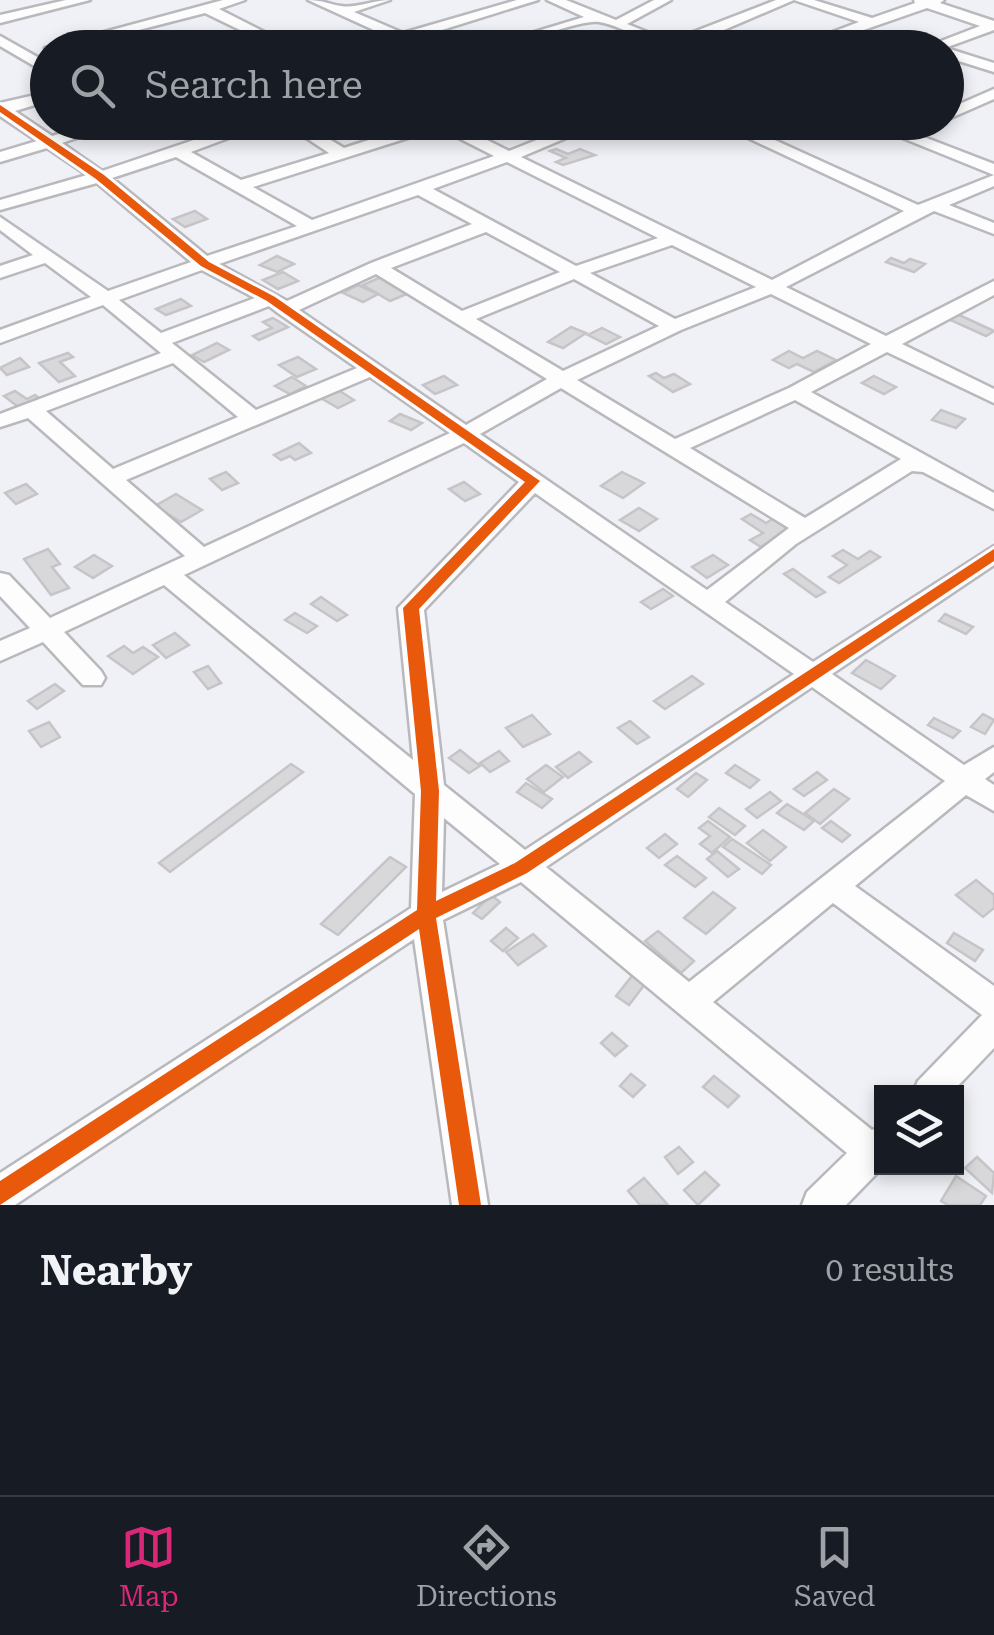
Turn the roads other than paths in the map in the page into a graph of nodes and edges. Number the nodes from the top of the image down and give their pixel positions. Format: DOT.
graph roads {
  1 [pos="16,0"];
  2 [pos="83,0"];
  3 [pos="190,0"];
  4 [pos="238,0"];
  5 [pos="316,0"];
  6 [pos="383,0"];
  7 [pos="531,0"];
  8 [pos="554,0"];
  9 [pos="664,0"];
  10 [pos="788,0"];
  11 [pos="800,0"];
  12 [pos="926,1"];
  13 [pos="208,9"];
  14 [pos="35,11"];
  15 [pos="342,12"];
  16 [pos="597,18"];
  17 [pos="0,20"];
  18 [pos="868,22"];
  19 [pos="616,25"];
  20 [pos="994,26"];
  21 [pos="117,30"];
  22 [pos="252,30"];
  23 [pos="386,30"];
  24 [pos="422,30"];
  25 [pos="551,30"];
  26 [pos="629,30"];
  27 [pos="715,30"];
  28 [pos="846,30"];
  29 [pos="964,36"];
  30 [pos="0,40"];
  31 [pos="30,54"];
  32 [pos="22,56"];
  33 [pos="964,58"];
  34 [pos="30,60"];
  35 [pos="994,68"];
  36 [pos="994,93"];
  37 [pos="30,101"];
  38 [pos="966,106"];
  39 [pos="1,110"];
  40 [pos="30,130"];
  41 [pos="46,140"];
  42 [pos="59,140"];
  43 [pos="207,140"];
  44 [pos="320,140"];
  45 [pos="382,140"];
  46 [pos="478,140"];
  47 [pos="552,140"];
  48 [pos="764,140"];
  49 [pos="915,140"];
  50 [pos="50,143"];
  51 [pos="176,150"];
  52 [pos="341,152"];
  53 [pos="512,156"];
  54 [pos="0,157"];
  55 [pos="994,170"];
  56 [pos="100,177"];
  57 [pos="994,180"];
  58 [pos="239,186"];
  59 [pos="416,187"];
  60 [pos="0,204"];
  61 [pos="925,208"];
  62 [pos="0,222"];
  63 [pos="310,226"];
  64 [pos="484,226"];
  65 [pos="994,229"];
  66 [pos="674,238"];
  67 [pos="47,256"];
  68 [pos="205,264"];
  69 [pos="377,267"];
  70 [pos="0,272"];
  71 [pos="573,273"];
  72 [pos="772,287"];
  73 [pos="988,296"];
  74 [pos="104,297"];
  75 [pos="278,304"];
  76 [pos="461,318"];
  77 [pos="674,326"];
  78 [pos="0,337"];
  79 [pos="888,344"];
  80 [pos="167,348"];
  81 [pos="372,369"];
  82 [pos="561,380"];
  83 [pos="796,392"];
  84 [pos="994,397"];
  85 [pos="31,410"];
  86 [pos="254,419"];
  87 [pos="0,421"];
  88 [pos="465,434"];
  89 [pos="673,448"];
  90 [pos="924,465"];
  91 [pos="110,478"];
  92 [pos="533,481"];
  93 [pos="994,502"];
  94 [pos="805,528"];
  95 [pos="994,554"];
  96 [pos="200,557"];
  97 [pos="168,575"];
  98 [pos="0,581"];
  99 [pos="708,602"];
  100 [pos="47,630"];
  101 [pos="0,652"];
  102 [pos="812,677"];
  103 [pos="92,678"];
  104 [pos="994,757"];
  105 [pos="965,780"];
  106 [pos="430,791"];
  107 [pos="994,800"];
  108 [pos="521,868"];
  109 [pos="832,886"];
  110 [pos="426,914"];
  111 [pos="687,1003"];
  112 [pos="994,1005"];
  113 [pos="994,1025"];
  114 [pos="937,1085"];
  115 [pos="874,1146"];
  116 [pos="874,1151"];
  117 [pos="0,1194"];
  118 [pos="470,1205"];
  119 [pos="820,1205"];
  1 -- 14 [label="street"];
  2 -- 14 [label="street"];
  3 -- 13 [label="street"];
  4 -- 13 [label="street"];
  5 -- 15 [label="street"];
  6 -- 15 [label="street"];
  7 -- 24 [label="street"];
  8 -- 16 [label="street"];
  9 -- 19 [label="street"];
  10 -- 27 [label="street"];
  11 -- 18 [label="street"];
  12 -- 18 [label="street"];
  12 -- 20 [label="street"];
  13 -- 21 [label="street"];
  13 -- 22 [label="street"];
  14 -- 17 [label="street"];
  15 -- 23 [label="street"];
  16 -- 19 [label="street"];
  16 -- 25 [label="street"];
  18 -- 28 [label="street"];
  19 -- 26 [label="street"];
  20 -- 29 [label="street"];
  30 -- 32 [label="street"];
  31 -- 32 [label="street"];
  32 -- 34 [label="street"];
  33 -- 35 [label="street"];
  36 -- 38 [label="street"];
  37 -- 39 [label="street"];
  39 -- 40 [label="street"];
  41 -- 50 [label="street"];
  42 -- 50 [label="street"];
  43 -- 51 [label="street"];
  44 -- 52 [label="street"];
  45 -- 52 [label="street"];
  46 -- 53 [label="street"];
  47 -- 53 [label="street"];
  48 -- 61 [label="street"];
  49 -- 55 [label="street"];
  50 -- 54 [label="street"];
  50 -- 56 [label="street"];
  51 -- 56 [label="street"];
  51 -- 58 [label="street"];
  52 -- 58 [label="street"];
  53 -- 59 [label="street"];
  53 -- 66 [label="street"];
  56 -- 60 [label="street"];
  56 -- 68 [label="street"];
  57 -- 61 [label="street"];
  58 -- 63 [label="street"];
  59 -- 63 [label="street"];
  59 -- 64 [label="street"];
  61 -- 65 [label="street"];
  61 -- 72 [label="street"];
  62 -- 67 [label="street"];
  63 -- 68 [label="street"];
  64 -- 69 [label="street"];
  64 -- 71 [label="street"];
  66 -- 71 [label="street"];
  66 -- 72 [label="street"];
  67 -- 70 [label="street"];
  67 -- 74 [label="street"];
  68 -- 74 [label="street"];
  68 -- 75 [label="street"];
  69 -- 75 [label="street"];
  69 -- 76 [label="street"];
  71 -- 76 [label="street"];
  71 -- 77 [label="street"];
  72 -- 77 [label="street"];
  72 -- 79 [label="street"];
  73 -- 79 [label="street"];
  74 -- 78 [label="street"];
  74 -- 80 [label="street"];
  75 -- 80 [label="street"];
  75 -- 81 [label="street"];
  76 -- 82 [label="street"];
  77 -- 82 [label="street"];
  79 -- 83 [label="street"];
  79 -- 84 [label="street"];
  80 -- 85 [label="street"];
  80 -- 86 [label="street"];
  81 -- 86 [label="street"];
  81 -- 88 [label="street"];
  82 -- 88 [label="street"];
  82 -- 89 [label="street"];
  83 -- 89 [label="street"];
  83 -- 90 [label="street"];
  85 -- 87 [label="street"];
  85 -- 91 [label="street"];
  86 -- 91 [label="street"];
  88 -- 92 [label="street"];
  88 -- 96 [label="street"];
  89 -- 94 [label="street"];
  90 -- 93 [label="street"];
  90 -- 94 [label="street"];
  91 -- 96 [label="street"];
  92 -- 99 [label="street"];
  92 -- 106 [label="street"];
  94 -- 99 [label="street"];
  95 -- 102 [label="street"];
  96 -- 97 [label="street"];
  97 -- 100 [label="street"];
  97 -- 106 [label="street"];
  98 -- 100 [label="street"];
  99 -- 102 [label="street"];
  100 -- 101 [label="street"];
  100 -- 103 [label="street"];
  102 -- 105 [label="street"];
  102 -- 108 [label="street"];
  104 -- 105 [label="street"];
  105 -- 107 [label="street"];
  105 -- 109 [label="street"];
  106 -- 108 [label="street"];
  106 -- 110 [label="street"];
  108 -- 110 [label="street"];
  108 -- 111 [label="street"];
  109 -- 111 [label="street"];
  109 -- 112 [label="street"];
  110 -- 117 [label="street"];
  110 -- 118 [label="street"];
  111 -- 115 [label="street"];
  113 -- 114 [label="street"];
  116 -- 119 [label="street"];
}
